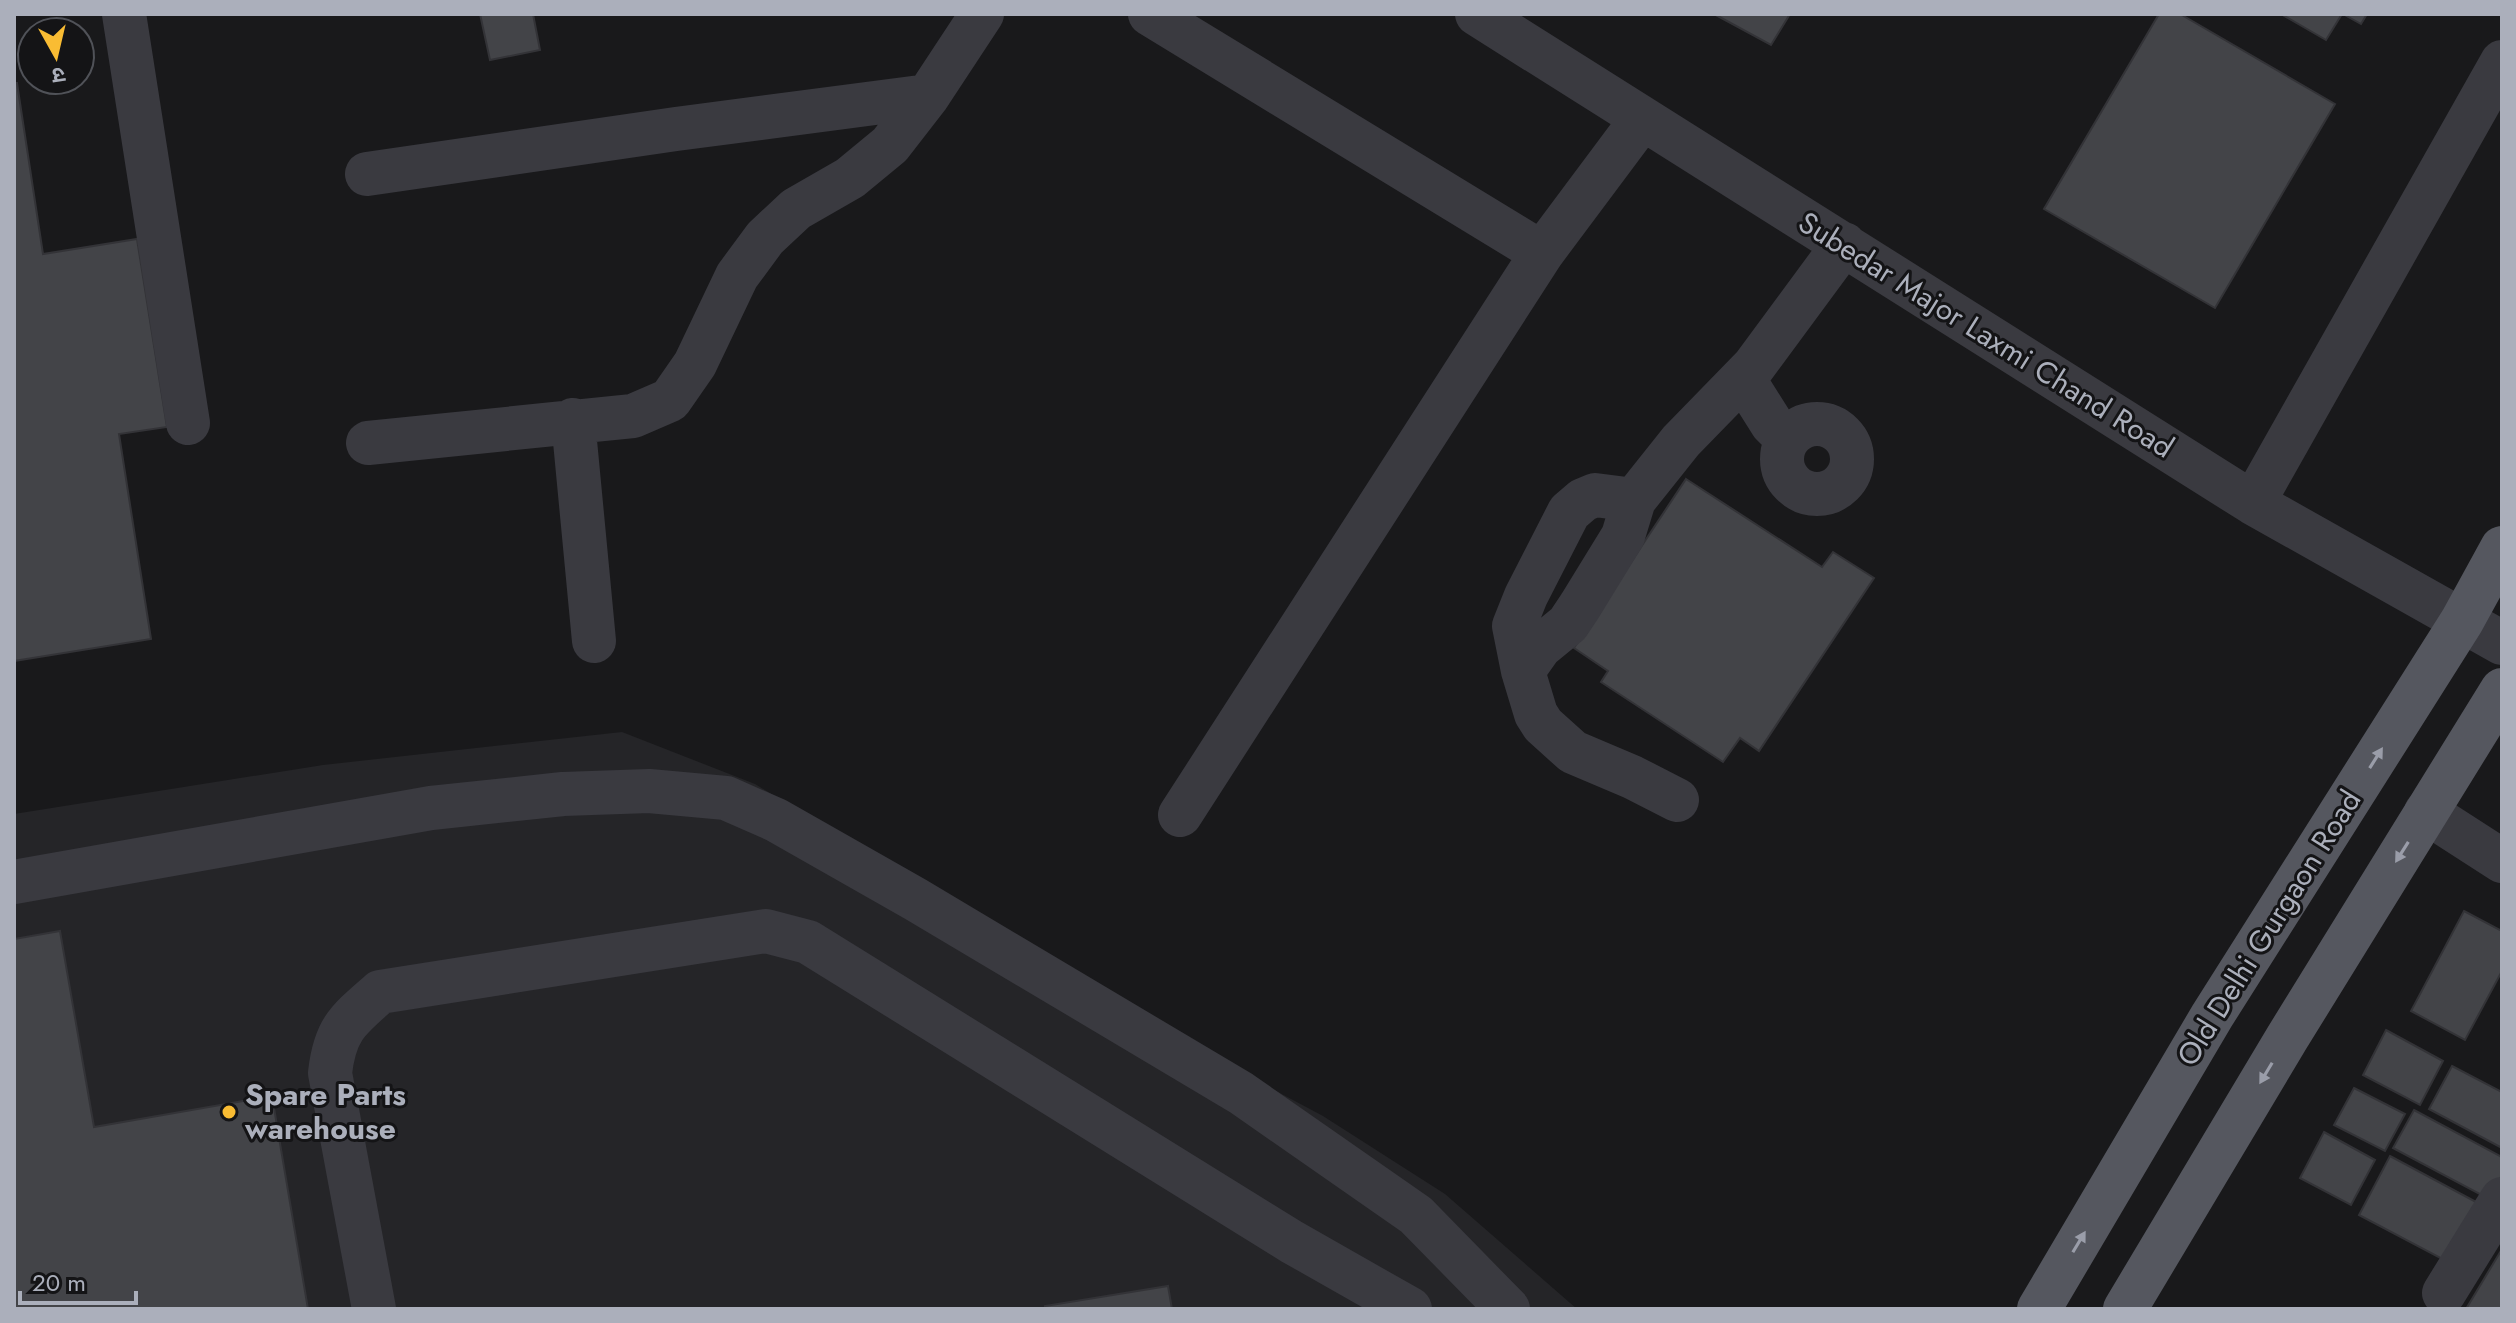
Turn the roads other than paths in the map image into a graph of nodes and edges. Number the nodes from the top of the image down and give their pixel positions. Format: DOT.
graph roads {
  1 [pos="124,14"];
  2 [pos="982,14"];
  3 [pos="1150,14"];
  4 [pos="1477,14"];
  5 [pos="2502,62"];
  6 [pos="928,96"];
  7 [pos="1642,119"];
  8 [pos="367,174"];
  9 [pos="1844,244"];
  10 [pos="1542,253"];
  11 [pos="1743,378"];
  12 [pos="573,420"];
  13 [pos="188,423"];
  14 [pos="1787,439"];
  15 [pos="368,443"];
  16 [pos="1634,500"];
  17 [pos="2253,503"];
  18 [pos="2502,548"];
  19 [pos="2462,621"];
  20 [pos="594,641"];
  21 [pos="2502,643"];
  22 [pos="1523,671"];
  23 [pos="2502,690"];
  24 [pos="1677,800"];
  25 [pos="2426,812"];
  26 [pos="1180,815"];
  27 [pos="2502,861"];
  28 [pos="14,882"];
  29 [pos="2502,1199"];
  30 [pos="2444,1293"];
  31 [pos="374,1309"];
  32 [pos="1410,1309"];
  33 [pos="1508,1309"];
  34 [pos="2039,1309"];
  35 [pos="2125,1309"];
  1 -- 13 [label="street"];
  2 -- 6 [label="street"];
  3 -- 10 [label="street"];
  4 -- 7 [label="street, Subedar Major Laxmi Chand Road"];
  5 -- 17 [label="street"];
  6 -- 8 [label="street"];
  6 -- 12 [label="street"];
  7 -- 9 [label="street, Subedar Major Laxmi Chand Road"];
  7 -- 10 [label="street"];
  9 -- 11 [label="street"];
  9 -- 17 [label="street, Subedar Major Laxmi Chand Road"];
  10 -- 26 [label="street"];
  11 -- 14 [label="street"];
  11 -- 16 [label="street"];
  12 -- 15 [label="street"];
  12 -- 20 [label="street"];
  16 -- 22 [label="street"];
  16 -- 22 [label="street"];
  17 -- 19 [label="street, Subedar Major Laxmi Chand Road"];
  18 -- 19 [label="main road, Old Delhi Gurgaon Road"];
  19 -- 21 [label="street, Subedar Major Laxmi Chand Road"];
  34 -- 19 [label="main road, Old Delhi Gurgaon Road, one-way"];
  22 -- 24 [label="street"];
  23 -- 25 [label="main road"];
  25 -- 27 [label="street"];
  25 -- 35 [label="main road, one-way"];
  28 -- 33 [label="street"];
  29 -- 30 [label="street"];
  31 -- 32 [label="street"];
}
